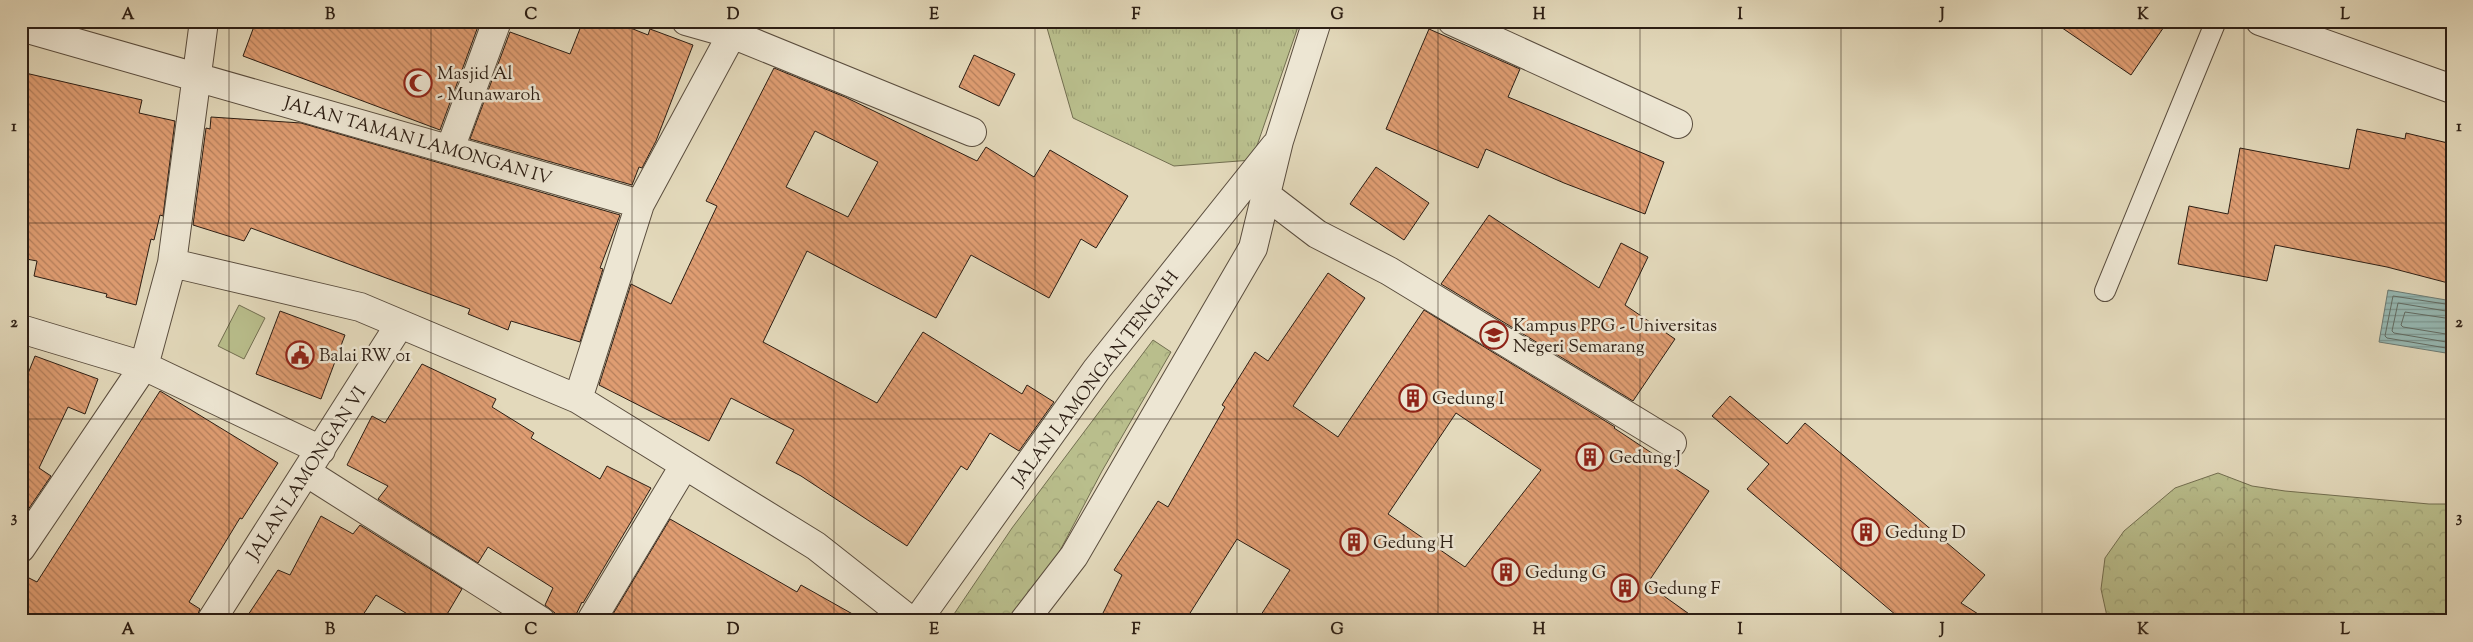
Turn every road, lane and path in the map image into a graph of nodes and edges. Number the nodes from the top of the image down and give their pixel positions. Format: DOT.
graph roads {
  1 [pos="204,21"];
  2 [pos="497,21"];
  3 [pos="686,21"];
  4 [pos="1317,21"];
  5 [pos="1452,21"];
  6 [pos="2216,21"];
  7 [pos="2260,21"];
  8 [pos="21,27"];
  9 [pos="736,28"];
  10 [pos="196,76"];
  11 [pos="2452,89"];
  12 [pos="1678,124"];
  13 [pos="972,132"];
  14 [pos="1280,140"];
  15 [pos="450,149"];
  16 [pos="1266,195"];
  17 [pos="640,204"];
  18 [pos="172,263"];
  19 [pos="2105,290"];
  20 [pos="400,324"];
  21 [pos="21,329"];
  22 [pos="144,366"];
  23 [pos="578,400"];
  24 [pos="1672,443"];
  25 [pos="321,450"];
  26 [pos="684,466"];
  27 [pos="306,472"];
  28 [pos="21,548"];
  29 [pos="213,620"];
  30 [pos="541,621"];
  31 [pos="591,621"];
  32 [pos="910,621"];
  33 [pos="917,621"];
  34 [pos="1024,621"];
  1 -- 10 [label="street"];
  2 -- 15 [label="street"];
  3 -- 9 [label="street"];
  4 -- 14 [label="street, JALAN LAMONGAN TENGAH"];
  5 -- 12 [label="street"];
  6 -- 19 [label="lane"];
  7 -- 11 [label="street"];
  8 -- 10 [label="street, JALAN TAMAN LAMONGAN IV"];
  9 -- 13 [label="street"];
  9 -- 17 [label="street"];
  10 -- 15 [label="street, JALAN TAMAN LAMONGAN IV"];
  10 -- 18 [label="street"];
  14 -- 16 [label="street, JALAN LAMONGAN TENGAH"];
  14 -- 33 [label="street, JALAN LAMONGAN TENGAH"];
  15 -- 17 [label="street, JALAN TAMAN LAMONGAN IV"];
  16 -- 24 [label="street"];
  16 -- 34 [label="street, JALAN LAMONGAN TENGAH"];
  17 -- 23 [label="street"];
  18 -- 20 [label="street"];
  18 -- 22 [label="street"];
  20 -- 23 [label="street"];
  20 -- 25 [label="street, JALAN LAMONGAN VI"];
  21 -- 22 [label="street"];
  22 -- 25 [label="street"];
  22 -- 28 [label="street"];
  23 -- 26 [label="street"];
  25 -- 27 [label="street, JALAN LAMONGAN VI"];
  26 -- 31 [label="street"];
  26 -- 32 [label="street"];
  27 -- 29 [label="street, JALAN LAMONGAN VI"];
  27 -- 30 [label="street"];
}
